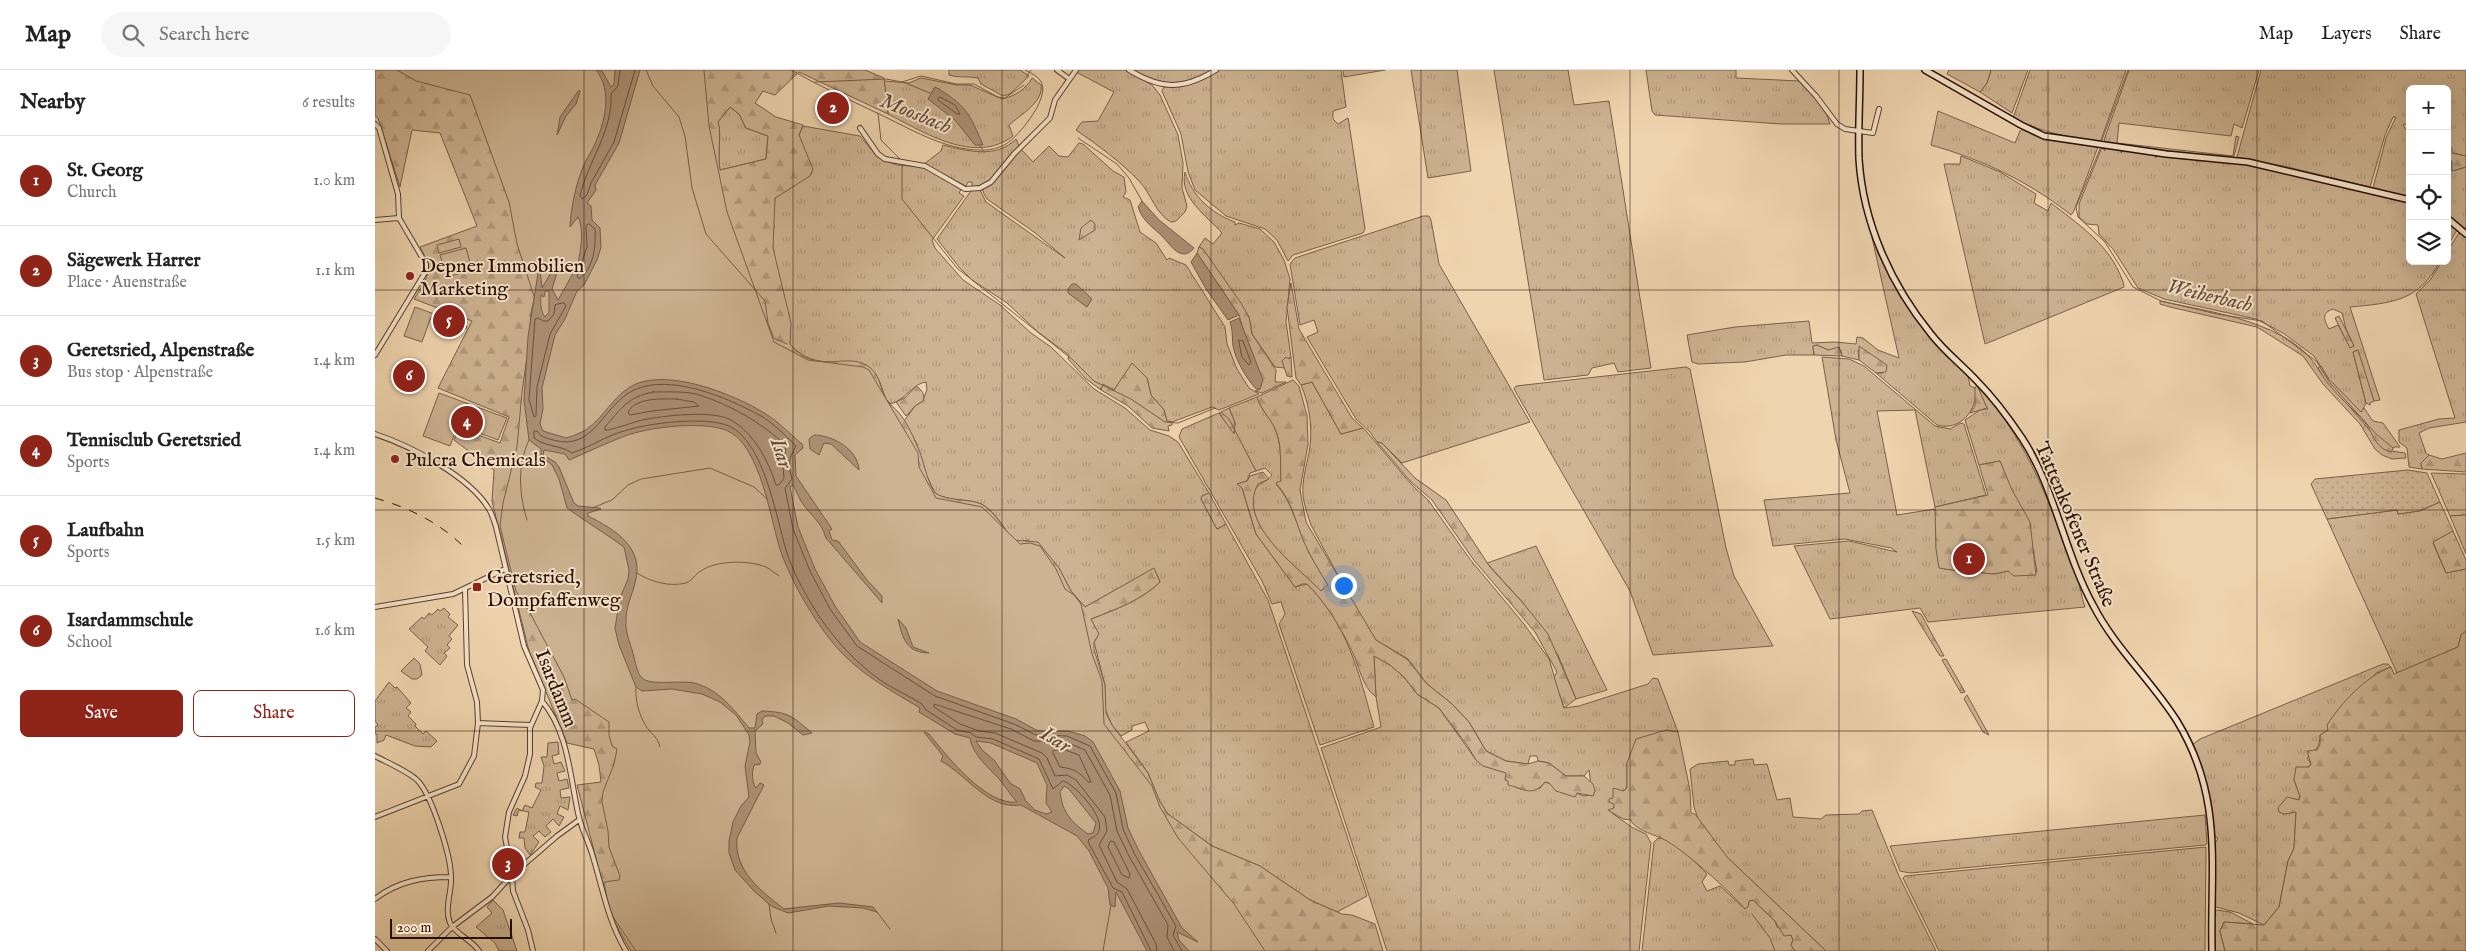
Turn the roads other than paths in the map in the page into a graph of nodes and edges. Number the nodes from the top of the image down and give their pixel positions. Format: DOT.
graph roads {
  1 [pos="1057,70"];
  2 [pos="1076,70"];
  3 [pos="1129,70"];
  4 [pos="1216,70"];
  5 [pos="1792,70"];
  6 [pos="1860,70"];
  7 [pos="1925,70"];
  8 [pos="1068,78"];
  9 [pos="1879,109"];
  10 [pos="375,124"];
  11 [pos="860,128"];
  12 [pos="1859,130"];
  13 [pos="2406,199"];
  14 [pos="399,218"];
  15 [pos="375,220"];
  16 [pos="2449,220"];
  17 [pos="2466,234"];
  18 [pos="376,352"];
  19 [pos="375,434"];
  20 [pos="505,569"];
  21 [pos="465,589"];
  22 [pos="375,607"];
  23 [pos="542,701"];
  24 [pos="478,723"];
  25 [pos="531,725"];
  26 [pos="375,756"];
  27 [pos="428,798"];
  28 [pos="375,817"];
  29 [pos="579,820"];
  30 [pos="512,875"];
  31 [pos="451,877"];
  32 [pos="375,899"];
  33 [pos="452,928"];
  34 [pos="375,939"];
  35 [pos="387,951"];
  36 [pos="427,951"];
  37 [pos="479,951"];
  38 [pos="533,951"];
  39 [pos="626,951"];
  40 [pos="2212,951"];
  1 -- 8 [label="street"];
  2 -- 8 [label="street"];
  3 -- 4 [label="street"];
  5 -- 12 [label="street"];
  6 -- 12 [label="main road, Tattenkofener Straße"];
  7 -- 13 [label="main road"];
  8 -- 11 [label="street"];
  9 -- 12 [label="street"];
  10 -- 14 [label="street"];
  12 -- 40 [label="main road, Tattenkofener Straße"];
  14 -- 15 [label="street"];
  14 -- 18 [label="street"];
  16 -- 17 [label="main road"];
  19 -- 20 [label="street, Isardamm"];
  20 -- 21 [label="street"];
  20 -- 23 [label="street, Isardamm"];
  21 -- 22 [label="street"];
  21 -- 24 [label="street"];
  23 -- 25 [label="street"];
  23 -- 29 [label="street, Isardamm"];
  24 -- 25 [label="street"];
  24 -- 27 [label="street"];
  25 -- 30 [label="street"];
  26 -- 27 [label="street"];
  27 -- 28 [label="street"];
  27 -- 31 [label="street"];
  29 -- 30 [label="street"];
  29 -- 39 [label="street, Isardamm"];
  30 -- 33 [label="street"];
  30 -- 38 [label="street"];
  31 -- 32 [label="street"];
  31 -- 33 [label="street"];
  33 -- 36 [label="street"];
  33 -- 37 [label="street"];
  34 -- 35 [label="street"];
}
